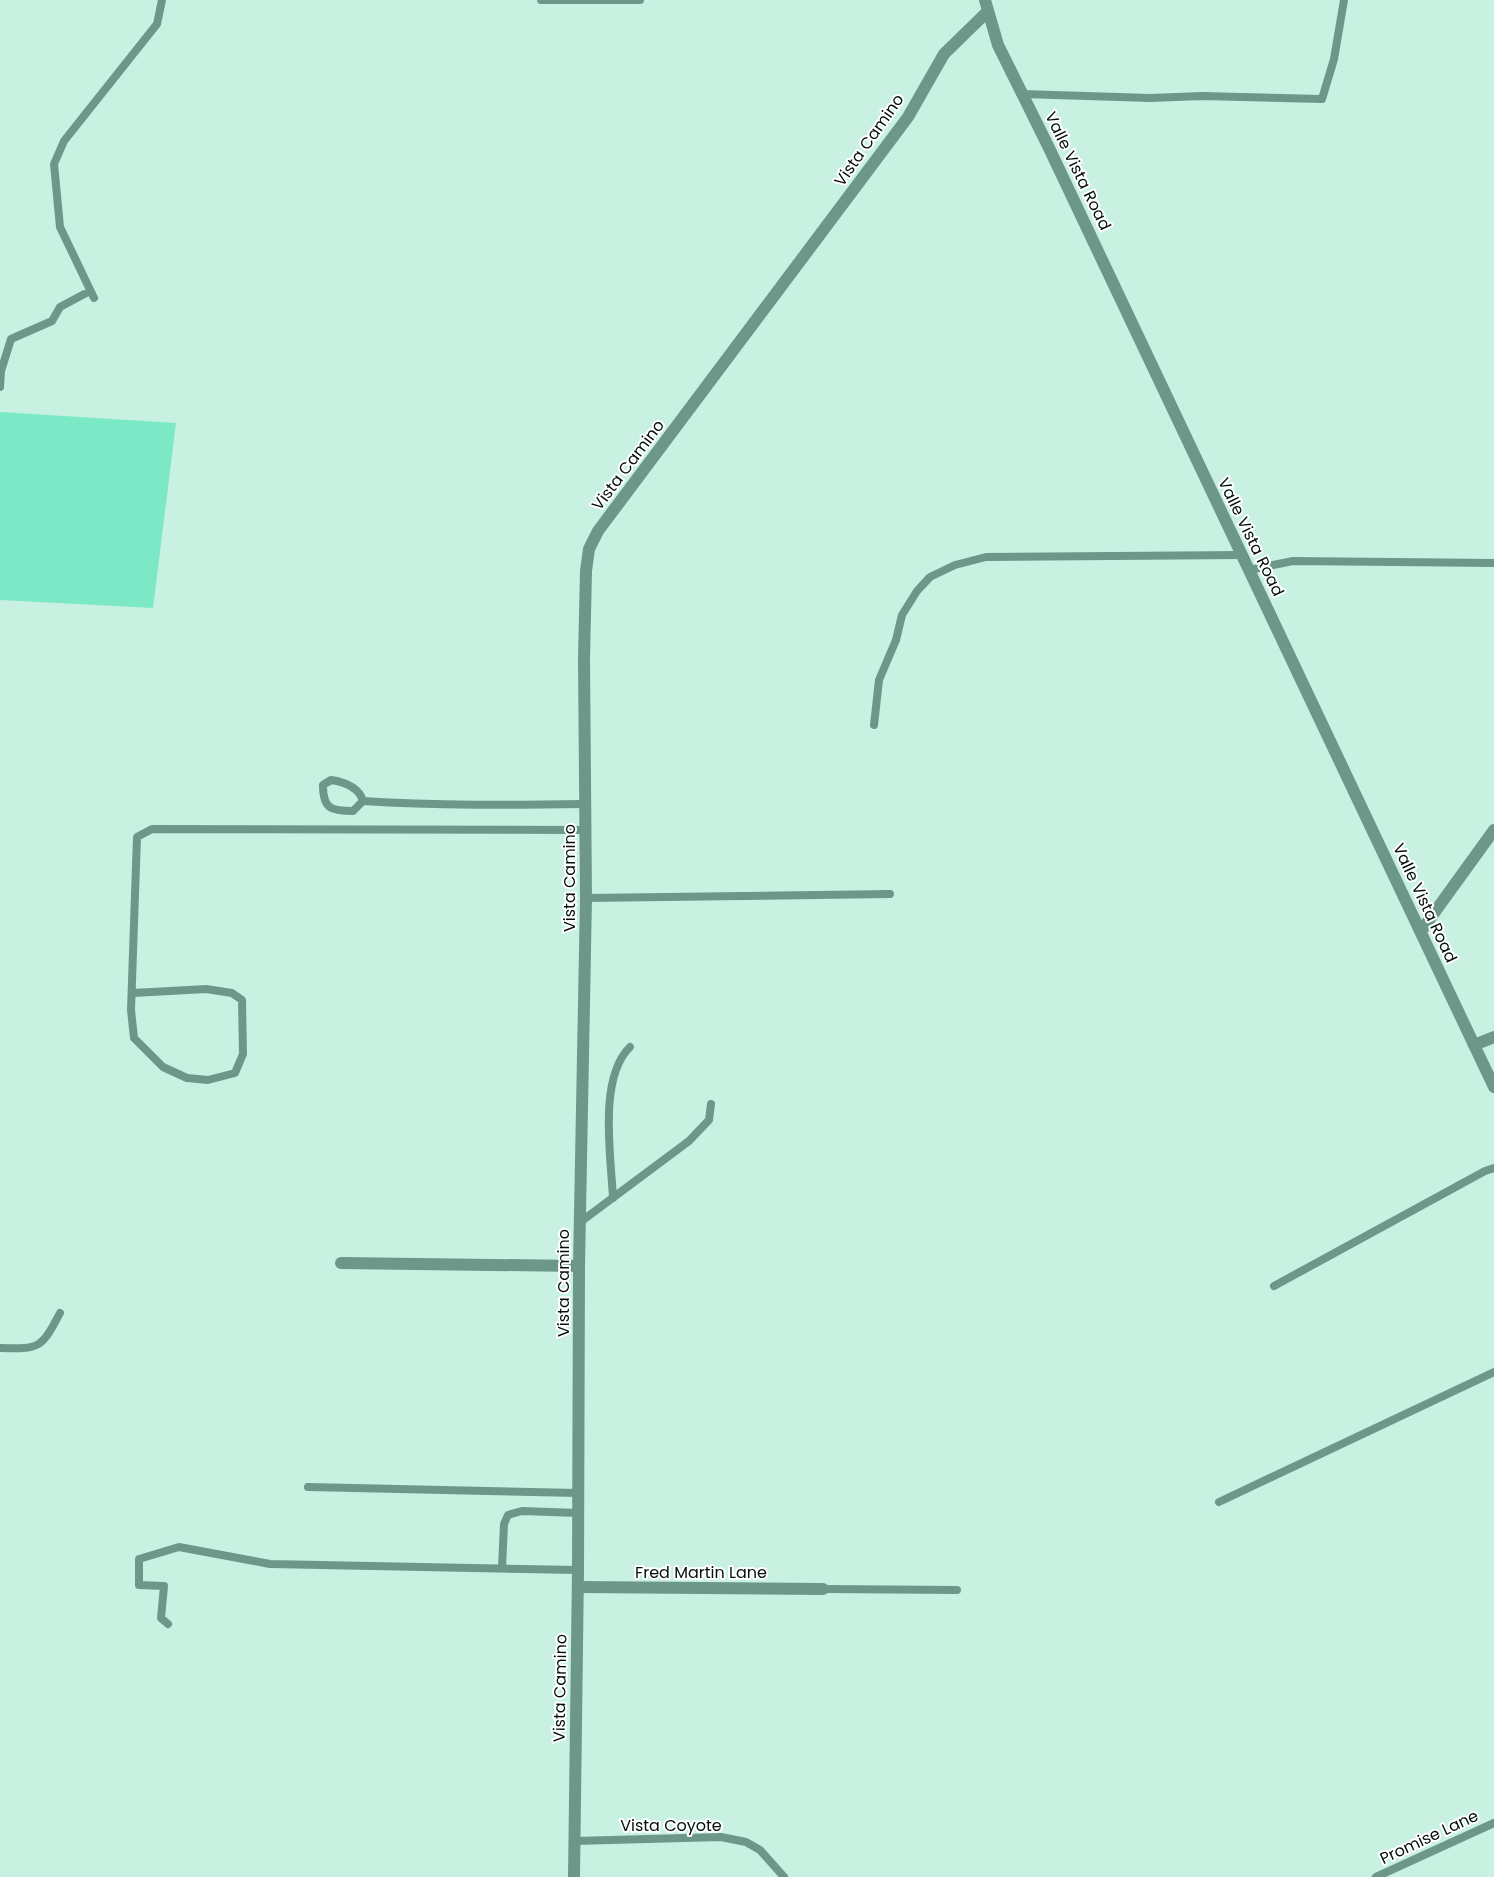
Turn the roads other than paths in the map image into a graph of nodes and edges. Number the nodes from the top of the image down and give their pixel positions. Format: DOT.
graph roads {
  1 [pos="162,0"];
  2 [pos="541,0"];
  3 [pos="640,0"];
  4 [pos="1344,0"];
  5 [pos="986,6"];
  6 [pos="1022,94"];
  7 [pos="0,387"];
  8 [pos="1242,555"];
  9 [pos="1494,563"];
  10 [pos="1249,570"];
  11 [pos="874,725"];
  12 [pos="363,801"];
  13 [pos="586,804"];
  14 [pos="585,830"];
  15 [pos="1494,830"];
  16 [pos="890,894"];
  17 [pos="586,898"];
  18 [pos="1421,931"];
  19 [pos="133,993"];
  20 [pos="1494,1037"];
  21 [pos="1474,1045"];
  22 [pos="630,1047"];
  23 [pos="1494,1087"];
  24 [pos="711,1104"];
  25 [pos="1494,1168"];
  26 [pos="613,1198"];
  27 [pos="579,1223"];
  28 [pos="342,1263"];
  29 [pos="578,1266"];
  30 [pos="1274,1286"];
  31 [pos="60,1313"];
  32 [pos="0,1348"];
  33 [pos="1494,1372"];
  34 [pos="308,1487"];
  35 [pos="578,1493"];
  36 [pos="1218,1502"];
  37 [pos="578,1513"];
  38 [pos="502,1568"];
  39 [pos="578,1570"];
  40 [pos="578,1587"];
  41 [pos="823,1589"];
  42 [pos="957,1590"];
  43 [pos="168,1624"];
  44 [pos="1494,1823"];
  45 [pos="574,1841"];
  46 [pos="574,1877"];
  47 [pos="784,1877"];
  48 [pos="1376,1877"];
  1 -- 7 [label="lane"];
  2 -- 3 [label="lane"];
  4 -- 6 [label="lane"];
  5 -- 6 [label="street, Valle Vista Road"];
  5 -- 13 [label="street, Vista Camino"];
  6 -- 8 [label="street, Valle Vista Road"];
  8 -- 10 [label="street, Valle Vista Road"];
  8 -- 11 [label="lane"];
  9 -- 10 [label="lane"];
  10 -- 18 [label="street, Valle Vista Road"];
  12 -- 12 [label="lane"];
  12 -- 13 [label="lane"];
  13 -- 14 [label="street, Vista Camino"];
  14 -- 17 [label="street, Vista Camino"];
  14 -- 19 [label="lane"];
  15 -- 18 [label="street"];
  16 -- 17 [label="lane"];
  17 -- 27 [label="street, Vista Camino"];
  18 -- 21 [label="street, Valle Vista Road"];
  19 -- 19 [label="lane"];
  20 -- 21 [label="street"];
  21 -- 23 [label="street, Valle Vista Road"];
  22 -- 26 [label="lane"];
  24 -- 26 [label="lane"];
  25 -- 30 [label="lane"];
  26 -- 27 [label="lane"];
  27 -- 29 [label="street, Vista Camino"];
  28 -- 29 [label="street"];
  29 -- 35 [label="street, Vista Camino"];
  31 -- 32 [label="lane"];
  33 -- 36 [label="lane"];
  34 -- 35 [label="lane"];
  35 -- 37 [label="street, Vista Camino"];
  37 -- 38 [label="lane"];
  37 -- 39 [label="street, Vista Camino"];
  38 -- 39 [label="lane"];
  38 -- 43 [label="lane"];
  39 -- 40 [label="street, Vista Camino"];
  40 -- 41 [label="street, Fred Martin Lane"];
  40 -- 45 [label="street, Vista Camino"];
  41 -- 42 [label="lane"];
  44 -- 48 [label="lane, Promise Lane"];
  45 -- 46 [label="street, Vista Camino"];
  45 -- 47 [label="lane, Vista Coyote"];
}
